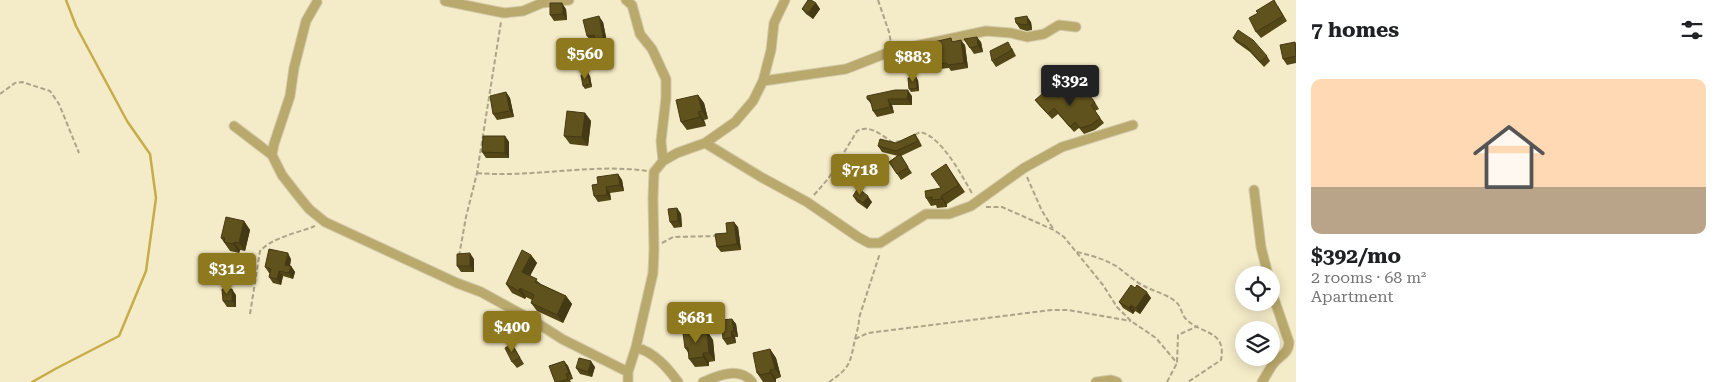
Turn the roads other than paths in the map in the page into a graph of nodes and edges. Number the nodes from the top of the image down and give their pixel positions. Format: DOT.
graph roads {
  1 [pos="569,0"];
  2 [pos="626,0"];
  3 [pos="785,0"];
  4 [pos="445,1"];
  5 [pos="317,2"];
  6 [pos="1076,27"];
  7 [pos="763,81"];
  8 [pos="1133,125"];
  9 [pos="234,126"];
  10 [pos="705,143"];
  11 [pos="272,155"];
  12 [pos="663,161"];
  13 [pos="1254,190"];
  14 [pos="1266,266"];
  15 [pos="1278,311"];
  16 [pos="636,347"];
  17 [pos="628,372"];
  18 [pos="628,382"];
  19 [pos="678,382"];
  20 [pos="703,382"];
  21 [pos="752,382"];
  22 [pos="1096,382"];
  23 [pos="1118,382"];
  24 [pos="1262,382"];
  1 -- 4 [label="street"];
  2 -- 12 [label="street"];
  3 -- 7 [label="street"];
  5 -- 11 [label="street"];
  6 -- 7 [label="street"];
  7 -- 10 [label="street"];
  8 -- 10 [label="street"];
  9 -- 11 [label="street"];
  10 -- 12 [label="street"];
  11 -- 17 [label="street"];
  12 -- 16 [label="street"];
  13 -- 14 [label="street"];
  15 -- 24 [label="street"];
  16 -- 17 [label="street"];
  16 -- 19 [label="street"];
  17 -- 18 [label="street"];
  20 -- 21 [label="street"];
  22 -- 23 [label="street"];
}
